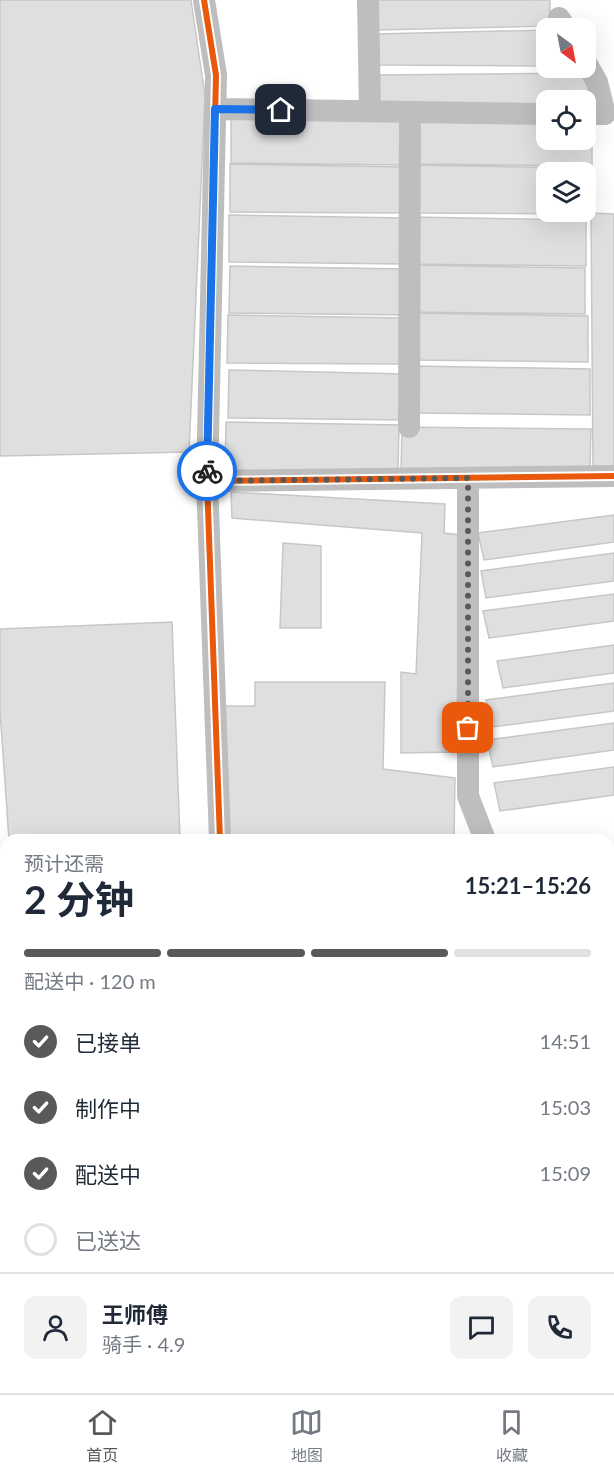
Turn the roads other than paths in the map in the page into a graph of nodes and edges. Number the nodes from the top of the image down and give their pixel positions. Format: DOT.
graph roads {
  1 [pos="204,0"];
  2 [pos="368,0"];
  3 [pos="595,78"];
  4 [pos="215,109"];
  5 [pos="370,111"];
  6 [pos="410,112"];
  7 [pos="536,114"];
  8 [pos="596,114"];
  9 [pos="409,428"];
  10 [pos="614,476"];
  11 [pos="468,478"];
  12 [pos="207,481"];
  13 [pos="220,834"];
  14 [pos="483,834"];
  1 -- 4 [label="street"];
  2 -- 5 [label="street"];
  3 -- 8 [label="street"];
  4 -- 5 [label="street"];
  4 -- 12 [label="street"];
  5 -- 6 [label="street"];
  6 -- 7 [label="street"];
  6 -- 9 [label="street"];
  10 -- 11 [label="street"];
  11 -- 12 [label="street"];
  11 -- 14 [label="street"];
  12 -- 13 [label="street"];
}
